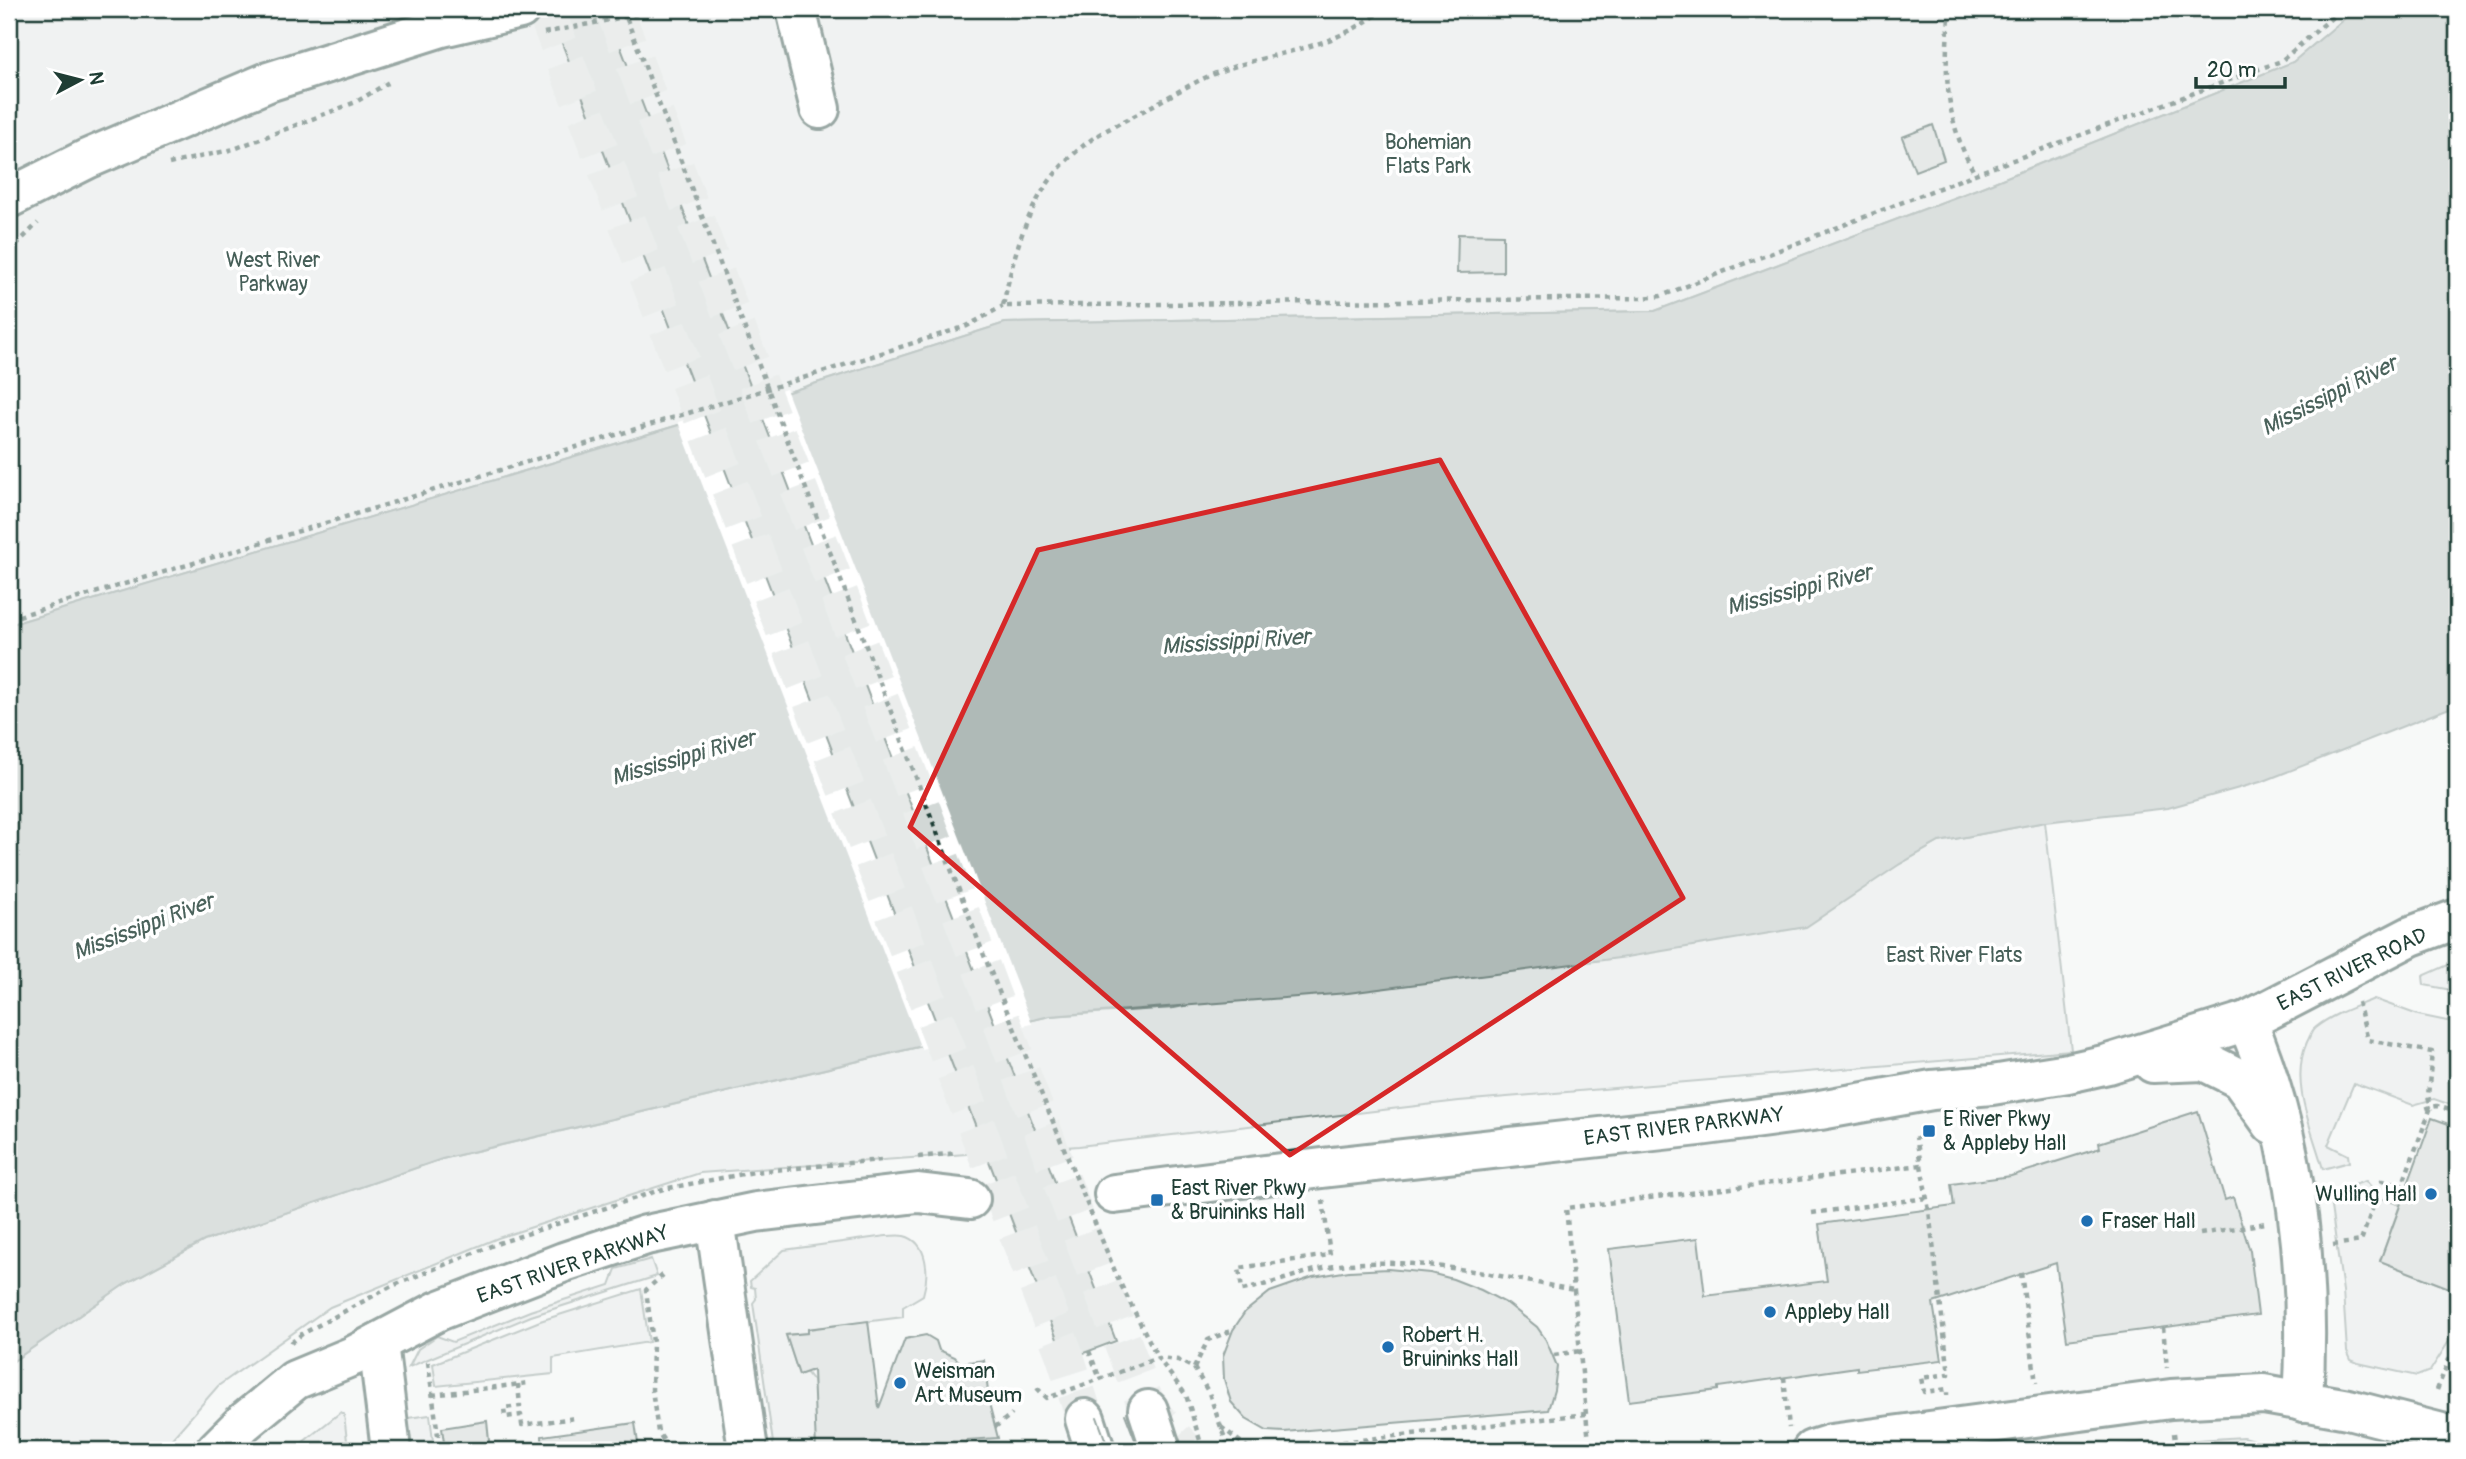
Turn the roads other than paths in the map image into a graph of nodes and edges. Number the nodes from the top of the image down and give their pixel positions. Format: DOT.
graph roads {
  1 [pos="796,9"];
  2 [pos="531,21"];
  3 [pos="820,109"];
  4 [pos="9,198"];
  5 [pos="2457,919"];
  6 [pos="2247,1021"];
  7 [pos="2108,1064"];
  8 [pos="2288,1149"];
  9 [pos="1114,1194"];
  10 [pos="970,1199"];
  11 [pos="715,1220"];
  12 [pos="366,1349"];
  13 [pos="2303,1402"];
  14 [pos="1148,1410"];
  15 [pos="2457,1437"];
  16 [pos="216,1450"];
  17 [pos="253,1450"];
  18 [pos="391,1450"];
  19 [pos="748,1450"];
  20 [pos="1161,1450"];
  21 [pos="1812,1450"];
  1 -- 3 [label="street"];
  2 -- 4 [label="street"];
  5 -- 6 [label="street, EAST RIVER ROAD"];
  6 -- 7 [label="street, EAST RIVER PARKWAY"];
  6 -- 8 [label="street"];
  7 -- 8 [label="street"];
  7 -- 9 [label="street, EAST RIVER PARKWAY"];
  8 -- 13 [label="street"];
  10 -- 11 [label="street, EAST RIVER PARKWAY"];
  11 -- 12 [label="street, EAST RIVER PARKWAY"];
  11 -- 19 [label="street"];
  12 -- 16 [label="street, EAST RIVER PARKWAY"];
  12 -- 17 [label="street, EAST RIVER PARKWAY"];
  12 -- 18 [label="street"];
  13 -- 15 [label="street"];
  13 -- 21 [label="street"];
  14 -- 20 [label="street"];
}
